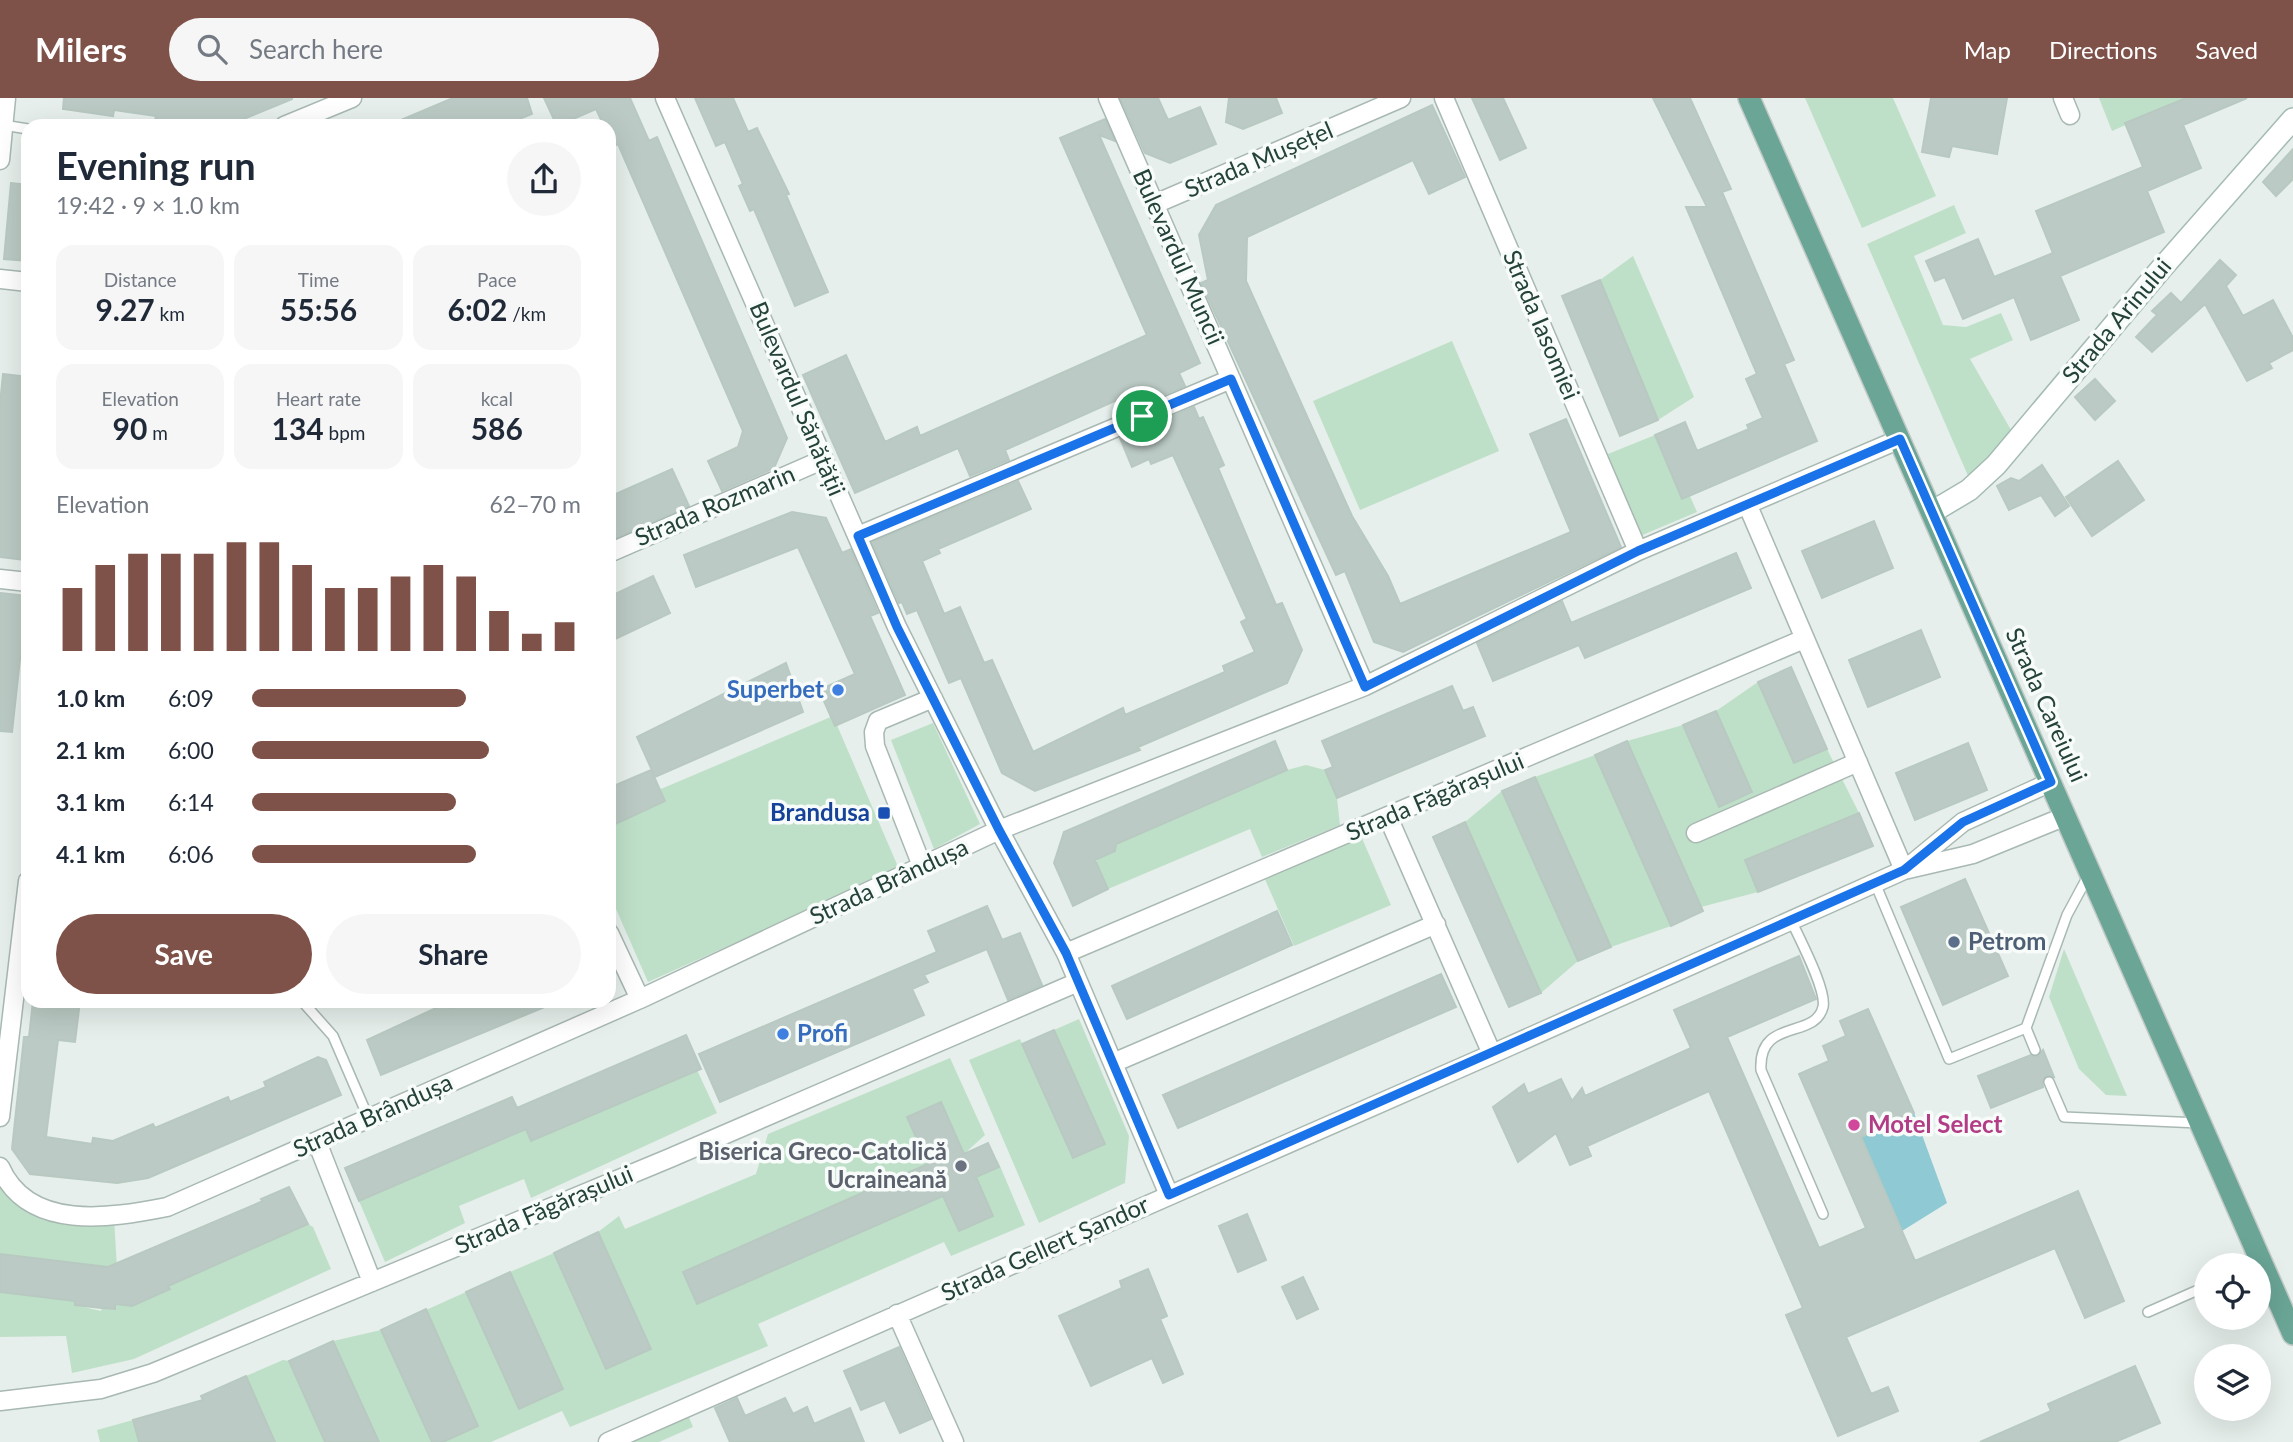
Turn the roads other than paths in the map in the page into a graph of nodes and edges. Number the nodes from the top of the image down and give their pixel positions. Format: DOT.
graph roads {
  1 [pos="6,98"];
  2 [pos="352,98"];
  3 [pos="665,98"];
  4 [pos="1108,98"];
  5 [pos="1401,98"];
  6 [pos="1444,98"];
  7 [pos="1749,98"];
  8 [pos="301,119"];
  9 [pos="2293,119"];
  10 [pos="3,125"];
  11 [pos="21,128"];
  12 [pos="0,160"];
  13 [pos="1154,204"];
  14 [pos="0,279"];
  15 [pos="21,281"];
  16 [pos="1231,379"];
  17 [pos="1900,439"];
  18 [pos="822,460"];
  19 [pos="1748,506"];
  20 [pos="1932,512"];
  21 [pos="858,536"];
  22 [pos="616,550"];
  23 [pos="1638,551"];
  24 [pos="0,579"];
  25 [pos="21,581"];
  26 [pos="1804,639"];
  27 [pos="1365,687"];
  28 [pos="933,698"];
  29 [pos="1858,762"];
  30 [pos="2051,782"];
  31 [pos="2066,816"];
  32 [pos="1388,817"];
  33 [pos="999,830"];
  34 [pos="1696,833"];
  35 [pos="922,866"];
  36 [pos="1904,870"];
  37 [pos="2090,871"];
  38 [pos="1875,883"];
  39 [pos="1791,920"];
  40 [pos="1436,924"];
  41 [pos="21,934"];
  42 [pos="616,948"];
  43 [pos="1066,953"];
  44 [pos="8,974"];
  45 [pos="1078,982"];
  46 [pos="640,999"];
  47 [pos="308,1008"];
  48 [pos="2026,1028"];
  49 [pos="2035,1050"];
  50 [pos="1492,1054"];
  51 [pos="1113,1063"];
  52 [pos="2049,1082"];
  53 [pos="0,1117"];
  54 [pos="368,1118"];
  55 [pos="2199,1123"];
  56 [pos="317,1142"];
  57 [pos="0,1167"];
  58 [pos="1169,1195"];
  59 [pos="1823,1214"];
  60 [pos="2251,1253"];
  61 [pos="372,1282"];
  62 [pos="2194,1292"];
  63 [pos="2271,1293"];
  64 [pos="2148,1312"];
  65 [pos="897,1314"];
  66 [pos="2293,1334"];
  67 [pos="0,1401"];
  68 [pos="608,1442"];
  69 [pos="954,1442"];
  1 -- 10 [label="street"];
  2 -- 8 [label="street"];
  3 -- 18 [label="street, Bulevardul Sănătății"];
  4 -- 13 [label="street, Bulevardul Muncii"];
  5 -- 13 [label="street, Strada Mușețel"];
  6 -- 23 [label="street, Strada Iasomiei"];
  7 -- 17 [label="main road, Strada Careiului"];
  9 -- 20 [label="street, Strada Arinului"];
  10 -- 11 [label="lane"];
  10 -- 12 [label="street"];
  13 -- 16 [label="street, Bulevardul Muncii"];
  14 -- 15 [label="street"];
  16 -- 21 [label="street"];
  16 -- 27 [label="street, Bulevardul Muncii"];
  17 -- 19 [label="street, Strada Brândușa"];
  17 -- 20 [label="main road, Strada Careiului"];
  18 -- 21 [label="street, Bulevardul Sănătății"];
  18 -- 22 [label="street, Strada Rozmarin"];
  19 -- 23 [label="street, Strada Brândușa"];
  19 -- 26 [label="street"];
  20 -- 30 [label="main road, Strada Careiului"];
  21 -- 28 [label="street, Bulevardul Sănătății"];
  23 -- 27 [label="street, Strada Brândușa"];
  24 -- 25 [label="street"];
  26 -- 29 [label="street"];
  26 -- 32 [label="street, Strada Făgărașului"];
  27 -- 33 [label="street, Strada Brândușa"];
  28 -- 33 [label="street, Bulevardul Sănătății"];
  28 -- 35 [label="street"];
  29 -- 34 [label="street"];
  29 -- 36 [label="street"];
  30 -- 31 [label="main road, Strada Careiului"];
  30 -- 36 [label="street, Strada Gellert Șandor"];
  31 -- 36 [label="street, Strada Gellert Șandor"];
  31 -- 37 [label="main road, Strada Careiului"];
  32 -- 40 [label="street"];
  32 -- 43 [label="street, Strada Făgărașului"];
  33 -- 35 [label="street, Strada Brândușa"];
  33 -- 43 [label="street, Bulevardul Sănătății"];
  35 -- 46 [label="street, Strada Brândușa"];
  36 -- 38 [label="street, Strada Gellert Șandor"];
  37 -- 48 [label="lane"];
  37 -- 55 [label="main road, Strada Careiului"];
  38 -- 39 [label="street, Strada Gellert Șandor"];
  38 -- 48 [label="lane"];
  39 -- 50 [label="street, Strada Gellert Șandor"];
  39 -- 59 [label="lane"];
  40 -- 50 [label="street"];
  40 -- 51 [label="street"];
  41 -- 44 [label="street"];
  42 -- 46 [label="street"];
  43 -- 45 [label="street, Bulevardul Sănătății"];
  44 -- 53 [label="street"];
  45 -- 51 [label="street, Bulevardul Sănătății"];
  45 -- 61 [label="street, Strada Făgărașului"];
  46 -- 54 [label="street, Strada Brândușa"];
  47 -- 54 [label="lane"];
  48 -- 49 [label="lane"];
  50 -- 58 [label="street, Strada Gellert Șandor"];
  51 -- 58 [label="street, Bulevardul Sănătății"];
  52 -- 55 [label="lane"];
  54 -- 56 [label="street, Strada Brândușa"];
  55 -- 60 [label="main road, Strada Careiului"];
  56 -- 57 [label="street, Strada Brândușa"];
  56 -- 61 [label="street"];
  58 -- 65 [label="street, Strada Gellert Șandor"];
  61 -- 67 [label="street, Strada Făgărașului"];
  62 -- 64 [label="lane"];
  63 -- 66 [label="main road, Strada Careiului"];
  65 -- 68 [label="street, Strada Gellert Șandor"];
  65 -- 69 [label="street"];
}
